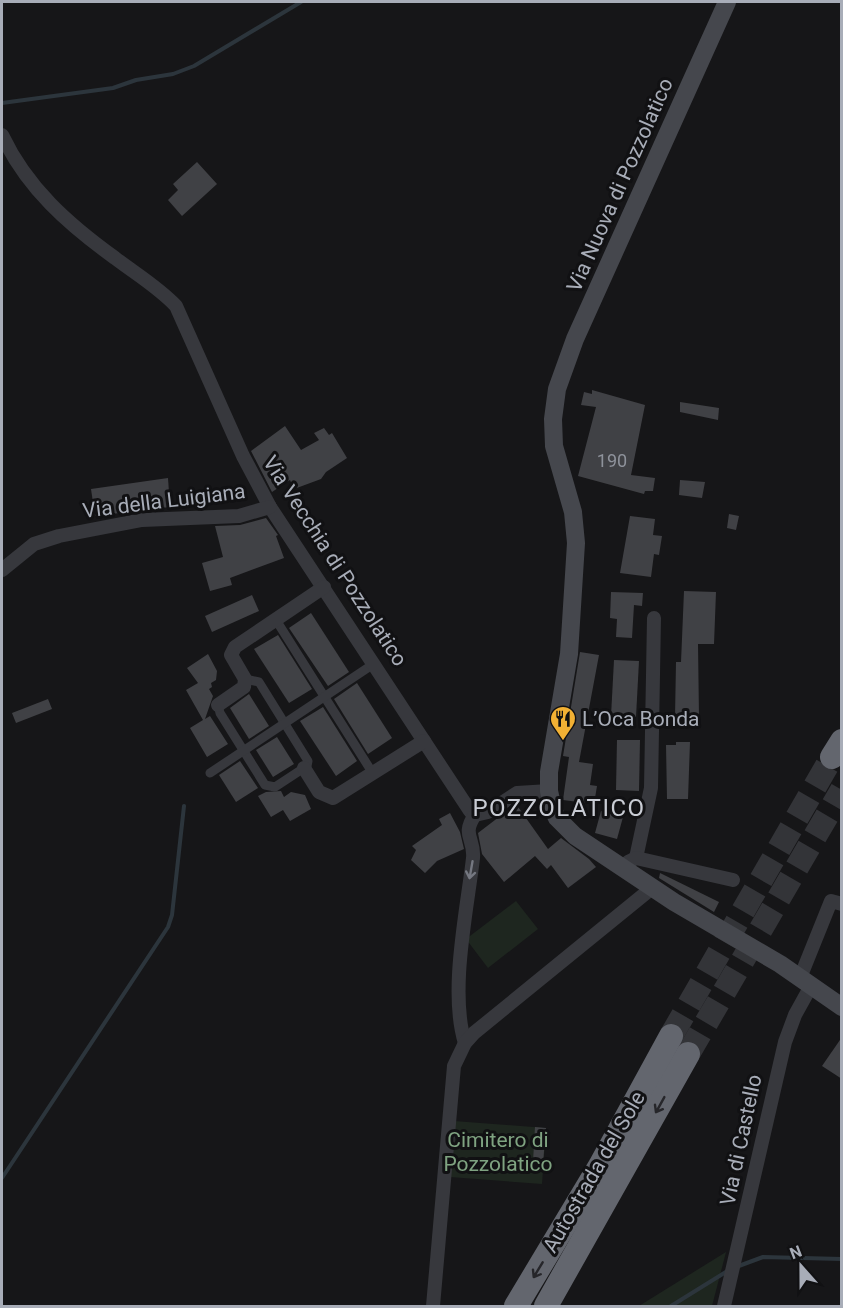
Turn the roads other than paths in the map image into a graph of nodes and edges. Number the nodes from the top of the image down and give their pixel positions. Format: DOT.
graph roads {
  1 [pos="728,2"];
  2 [pos="2,135"];
  3 [pos="270,507"];
  4 [pos="2,570"];
  5 [pos="324,587"];
  6 [pos="654,618"];
  7 [pos="276,620"];
  8 [pos="375,663"];
  9 [pos="245,679"];
  10 [pos="325,697"];
  11 [pos="218,705"];
  12 [pos="285,724"];
  13 [pos="424,741"];
  14 [pos="244,750"];
  15 [pos="304,768"];
  16 [pos="372,772"];
  17 [pos="210,773"];
  18 [pos="549,792"];
  19 [pos="475,815"];
  20 [pos="630,863"];
  21 [pos="733,880"];
  22 [pos="651,888"];
  23 [pos="842,904"];
  24 [pos="806,982"];
  25 [pos="842,1007"];
  26 [pos="671,1036"];
  27 [pos="465,1042"];
  28 [pos="688,1054"];
  29 [pos="433,1306"];
  30 [pos="516,1306"];
  31 [pos="546,1306"];
  32 [pos="724,1306"];
  1 -- 18 [label="main road, Via Nuova di Pozzolatico"];
  2 -- 3 [label="street, Via Vecchia di Pozzolatico"];
  3 -- 4 [label="street, Via della Luigiana"];
  3 -- 5 [label="street, Via Vecchia di Pozzolatico"];
  5 -- 7 [label="street"];
  5 -- 8 [label="street, Via Vecchia di Pozzolatico"];
  6 -- 20 [label="street"];
  7 -- 9 [label="street"];
  7 -- 10 [label="street"];
  8 -- 10 [label="street"];
  8 -- 13 [label="street, Via Vecchia di Pozzolatico"];
  9 -- 11 [label="street"];
  9 -- 12 [label="street"];
  10 -- 12 [label="street"];
  10 -- 16 [label="street"];
  11 -- 14 [label="street"];
  12 -- 14 [label="street"];
  12 -- 15 [label="street"];
  13 -- 16 [label="street"];
  13 -- 19 [label="street, Via Vecchia di Pozzolatico"];
  14 -- 15 [label="street"];
  14 -- 17 [label="street"];
  15 -- 16 [label="street"];
  18 -- 19 [label="street"];
  18 -- 20 [label="main road"];
  19 -- 27 [label="street, one-way"];
  20 -- 21 [label="street"];
  20 -- 22 [label="main road"];
  22 -- 24 [label="main road"];
  22 -- 27 [label="street"];
  23 -- 24 [label="street, Via di Castello"];
  24 -- 25 [label="main road"];
  24 -- 32 [label="street, Via di Castello"];
  26 -- 30 [label="highway, Autostrada del Sole, one-way"];
  27 -- 29 [label="street"];
  28 -- 31 [label="highway, Autostrada del Sole, one-way"];
}
